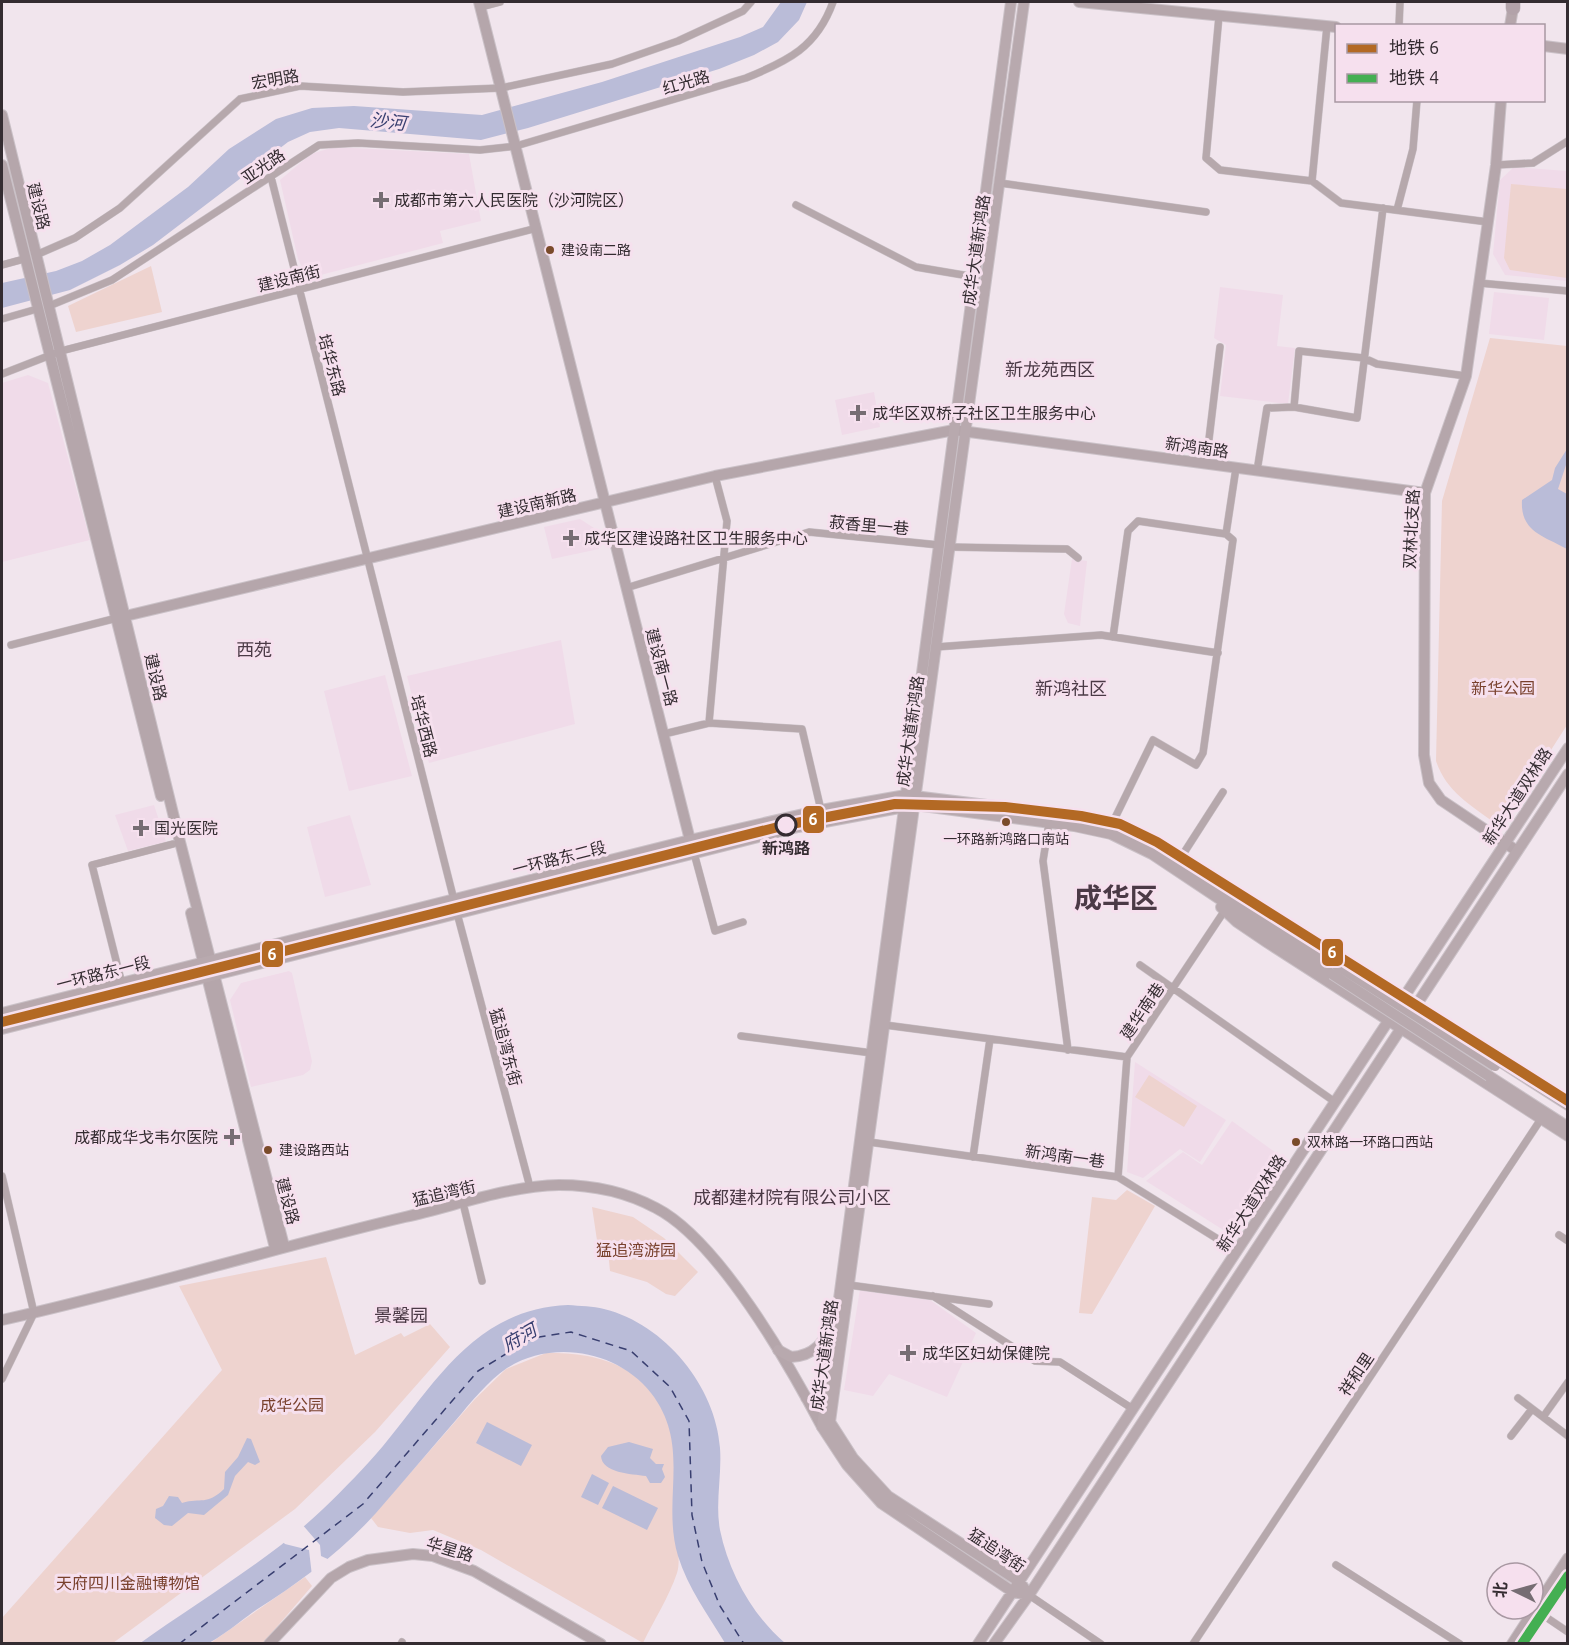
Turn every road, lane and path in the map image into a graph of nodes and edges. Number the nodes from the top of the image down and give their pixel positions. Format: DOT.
graph roads {
  1 [pos="500,2"];
  2 [pos="751,2"];
  3 [pos="832,2"];
  4 [pos="1011,2"];
  5 [pos="1024,2"];
  6 [pos="1079,2"];
  7 [pos="1400,2"];
  8 [pos="1512,3"];
  9 [pos="480,4"];
  10 [pos="1219,16"];
  11 [pos="1399,24"];
  12 [pos="1508,24"];
  13 [pos="1332,26"];
  14 [pos="1545,46"];
  15 [pos="1568,49"];
  16 [pos="503,93"];
  17 [pos="1418,102"];
  18 [pos="1501,102"];
  19 [pos="2,116"];
  20 [pos="1568,141"];
  21 [pos="516,144"];
  22 [pos="2,165"];
  23 [pos="1496,165"];
  24 [pos="271,177"];
  25 [pos="1312,181"];
  26 [pos="1000,183"];
  27 [pos="796,205"];
  28 [pos="1383,208"];
  29 [pos="1397,210"];
  30 [pos="1206,212"];
  31 [pos="1488,222"];
  32 [pos="537,228"];
  33 [pos="36,255"];
  34 [pos="24,259"];
  35 [pos="2,265"];
  36 [pos="975,277"];
  37 [pos="1479,283"];
  38 [pos="298,290"];
  39 [pos="1568,291"];
  40 [pos="48,303"];
  41 [pos="36,306"];
  42 [pos="2,319"];
  43 [pos="1220,347"];
  44 [pos="61,351"];
  45 [pos="49,356"];
  46 [pos="1364,358"];
  47 [pos="2,374"];
  48 [pos="1466,376"];
  49 [pos="1294,407"];
  50 [pos="960,430"];
  51 [pos="1206,464"];
  52 [pos="1236,468"];
  53 [pos="1257,471"];
  54 [pos="715,476"];
  55 [pos="1425,493"];
  56 [pos="605,502"];
  57 [pos="1226,534"];
  58 [pos="944,546"];
  59 [pos="369,558"];
  60 [pos="1078,558"];
  61 [pos="723,561"];
  62 [pos="626,588"];
  63 [pos="121,617"];
  64 [pos="1113,637"];
  65 [pos="11,645"];
  66 [pos="936,647"];
  67 [pos="1218,652"];
  68 [pos="709,723"];
  69 [pos="664,734"];
  70 [pos="1568,748"];
  71 [pos="1568,774"];
  72 [pos="1223,792"];
  73 [pos="911,800"];
  74 [pos="821,810"];
  75 [pos="1049,823"];
  76 [pos="1112,824"];
  77 [pos="690,840"];
  78 [pos="1505,843"];
  79 [pos="173,844"];
  80 [pos="1517,851"];
  81 [pos="694,854"];
  82 [pos="1178,862"];
  83 [pos="1206,886"];
  84 [pos="454,900"];
  85 [pos="1225,910"];
  86 [pos="456,913"];
  87 [pos="743,922"];
  88 [pos="207,963"];
  89 [pos="1140,965"];
  90 [pos="210,977"];
  91 [pos="122,984"];
  92 [pos="1174,987"];
  93 [pos="1403,998"];
  94 [pos="1415,1006"];
  95 [pos="2,1013"];
  96 [pos="1388,1022"];
  97 [pos="885,1025"];
  98 [pos="2,1029"];
  99 [pos="1400,1030"];
  100 [pos="741,1036"];
  101 [pos="990,1039"];
  102 [pos="1068,1050"];
  103 [pos="872,1053"];
  104 [pos="1127,1057"];
  105 [pos="1492,1071"];
  106 [pos="1335,1102"];
  107 [pos="1568,1105"];
  108 [pos="1568,1113"];
  109 [pos="1541,1119"];
  110 [pos="1568,1127"];
  111 [pos="1568,1136"];
  112 [pos="869,1142"];
  113 [pos="973,1156"];
  114 [pos="2,1176"];
  115 [pos="1118,1177"];
  116 [pos="530,1187"];
  117 [pos="463,1203"];
  118 [pos="1559,1236"];
  119 [pos="1568,1241"];
  120 [pos="280,1247"];
  121 [pos="1237,1251"];
  122 [pos="482,1281"];
  123 [pos="849,1284"];
  124 [pos="933,1296"];
  125 [pos="989,1304"];
  126 [pos="34,1312"];
  127 [pos="837,1317"];
  128 [pos="2,1320"];
  129 [pos="778,1350"];
  130 [pos="2,1379"];
  131 [pos="1568,1382"];
  132 [pos="1518,1398"];
  133 [pos="1133,1409"];
  134 [pos="1532,1409"];
  135 [pos="1543,1417"];
  136 [pos="826,1421"];
  137 [pos="1511,1436"];
  138 [pos="1568,1436"];
  139 [pos="1568,1558"];
  140 [pos="1336,1565"];
  141 [pos="1568,1570"];
  142 [pos="1017,1587"];
  143 [pos="1029,1595"];
  144 [pos="1545,1596"];
  145 [pos="1545,1599"];
  146 [pos="1545,1617"];
  147 [pos="1529,1621"];
  148 [pos="1531,1621"];
  149 [pos="1568,1632"];
  150 [pos="269,1644"];
  151 [pos="601,1644"];
  152 [pos="978,1644"];
  153 [pos="994,1644"];
  154 [pos="1101,1644"];
  155 [pos="1193,1644"];
  156 [pos="1460,1644"];
  157 [pos="1512,1644"];
  158 [pos="1520,1644"];
  1 -- 9 [label="street"];
  2 -- 16 [label="street, 宏明路"];
  3 -- 21 [label="street, 红光路"];
  4 -- 36 [label="main road, 成华大道新鸿路"];
  5 -- 26 [label="main road, 成华大道新鸿路"];
  6 -- 10 [label="street"];
  7 -- 11 [label="street"];
  8 -- 12 [label="street"];
  9 -- 16 [label="street"];
  10 -- 13 [label="street"];
  10 -- 25 [label="street"];
  13 -- 25 [label="street"];
  14 -- 15 [label="street"];
  16 -- 21 [label="street"];
  16 -- 33 [label="street, 宏明路"];
  17 -- 29 [label="street"];
  18 -- 23 [label="street, 双林北支路"];
  19 -- 33 [label="street, 建设路"];
  20 -- 23 [label="street"];
  21 -- 24 [label="street, 亚光路"];
  21 -- 32 [label="street"];
  22 -- 34 [label="street, 建设路"];
  23 -- 31 [label="street, 双林北支路"];
  24 -- 38 [label="street, 培华东路"];
  24 -- 40 [label="street, 亚光路"];
  25 -- 28 [label="street"];
  26 -- 30 [label="street"];
  26 -- 50 [label="main road, 成华大道新鸿路"];
  27 -- 36 [label="street"];
  28 -- 29 [label="street"];
  28 -- 46 [label="street"];
  29 -- 31 [label="street"];
  31 -- 37 [label="street, 双林北支路"];
  32 -- 38 [label="street, 建设南街"];
  32 -- 56 [label="street"];
  33 -- 40 [label="street, 建设路"];
  34 -- 35 [label="street"];
  34 -- 41 [label="street, 建设路"];
  36 -- 50 [label="main road, 成华大道新鸿路"];
  37 -- 39 [label="street"];
  37 -- 48 [label="street, 双林北支路"];
  38 -- 44 [label="street, 建设南街"];
  38 -- 59 [label="street, 培华东路"];
  40 -- 44 [label="street, 建设路"];
  41 -- 42 [label="street"];
  41 -- 45 [label="street, 建设路"];
  43 -- 51 [label="street"];
  44 -- 45 [label="street, 建设南街"];
  44 -- 63 [label="street, 建设路"];
  45 -- 47 [label="street, 建设南街"];
  45 -- 63 [label="street, 建设路"];
  46 -- 48 [label="street"];
  46 -- 49 [label="street"];
  46 -- 49 [label="street"];
  48 -- 55 [label="street, 双林北支路"];
  49 -- 53 [label="street"];
  50 -- 51 [label="street, 新鸿南路"];
  50 -- 54 [label="street, 建设南新路"];
  50 -- 58 [label="main road, 成华大道新鸿路"];
  51 -- 52 [label="street, 新鸿南路"];
  52 -- 53 [label="street, 新鸿南路"];
  52 -- 57 [label="street"];
  53 -- 55 [label="street, 新鸿南路"];
  54 -- 56 [label="street, 建设南新路"];
  54 -- 61 [label="street"];
  55 -- 78 [label="street, 双林北支路"];
  56 -- 59 [label="street, 建设南新路"];
  56 -- 62 [label="street, 建设南一路"];
  57 -- 64 [label="street"];
  57 -- 67 [label="street"];
  58 -- 60 [label="street, 菽香里一巷"];
  58 -- 61 [label="street, 菽香里一巷"];
  58 -- 66 [label="main road, 成华大道新鸿路"];
  58 -- 73 [label="main road, 成华大道新鸿路"];
  59 -- 63 [label="street, 建设南新路"];
  59 -- 84 [label="street, 培华西路"];
  61 -- 62 [label="street, 菽香里一巷"];
  61 -- 68 [label="street"];
  62 -- 69 [label="street, 建设南一路"];
  63 -- 65 [label="street"];
  63 -- 79 [label="street, 建设路"];
  63 -- 88 [label="street, 建设路"];
  64 -- 66 [label="street"];
  64 -- 67 [label="street"];
  66 -- 73 [label="main road, 成华大道新鸿路"];
  67 -- 76 [label="street"];
  68 -- 69 [label="street"];
  68 -- 74 [label="street"];
  69 -- 77 [label="street, 建设南一路"];
  70 -- 78 [label="main road, 新华大道双林路"];
  71 -- 80 [label="main road, 新华大道双林路"];
  72 -- 82 [label="street"];
  73 -- 74 [label="main road, 一环路东二段"];
  73 -- 75 [label="main road"];
  73 -- 76 [label="main road"];
  73 -- 81 [label="main road, 一环路东二段"];
  73 -- 97 [label="main road, 成华大道新鸿路"];
  73 -- 103 [label="main road, 成华大道新鸿路"];
  74 -- 77 [label="main road, 一环路东二段"];
  75 -- 83 [label="main road"];
  75 -- 102 [label="street"];
  76 -- 82 [label="main road"];
  77 -- 84 [label="main road, 一环路东二段"];
  78 -- 80 [label="street, 双林北支路"];
  78 -- 93 [label="main road, 新华大道双林路"];
  79 -- 88 [label="street, 建设路"];
  79 -- 91 [label="street"];
  80 -- 94 [label="main road, 新华大道双林路"];
  81 -- 86 [label="main road, 一环路东二段"];
  81 -- 87 [label="street"];
  82 -- 83 [label="main road"];
  83 -- 85 [label="main road"];
  83 -- 93 [label="main road"];
  83 -- 105 [label="main road, bridge"];
  84 -- 88 [label="main road, 一环路东二段"];
  85 -- 92 [label="street, 建华南巷"];
  85 -- 96 [label="main road"];
  86 -- 90 [label="main road, 一环路东二段"];
  86 -- 116 [label="street, 猛追湾东街"];
  88 -- 90 [label="street, 建设路"];
  88 -- 91 [label="main road, 一环路东一段"];
  89 -- 92 [label="street"];
  90 -- 98 [label="main road, 一环路东一段"];
  90 -- 120 [label="street, 建设路"];
  91 -- 95 [label="main road, 一环路东一段"];
  92 -- 104 [label="street, 建华南巷"];
  92 -- 106 [label="street"];
  93 -- 94 [label="main road"];
  93 -- 96 [label="main road, 新华大道双林路"];
  94 -- 99 [label="main road, 新华大道双林路"];
  94 -- 107 [label="main road"];
  96 -- 99 [label="main road"];
  96 -- 106 [label="main road, 新华大道双林路"];
  97 -- 101 [label="street"];
  97 -- 112 [label="main road, 成华大道新鸿路"];
  99 -- 109 [label="main road"];
  99 -- 143 [label="main road, 新华大道双林路"];
  100 -- 103 [label="street"];
  101 -- 102 [label="street"];
  101 -- 113 [label="street"];
  102 -- 104 [label="street"];
  103 -- 127 [label="main road, 成华大道新鸿路"];
  104 -- 115 [label="street, 建华南巷"];
  105 -- 108 [label="main road"];
  105 -- 110 [label="main road"];
  106 -- 121 [label="main road, 新华大道双林路"];
  109 -- 111 [label="main road"];
  109 -- 155 [label="street, 祥和里"];
  112 -- 113 [label="street, 新鸿南一巷"];
  112 -- 123 [label="main road, 成华大道新鸿路"];
  113 -- 115 [label="street, 新鸿南一巷"];
  114 -- 126 [label="street"];
  115 -- 121 [label="street, 新鸿南一巷"];
  116 -- 117 [label="street, 猛追湾街"];
  116 -- 129 [label="street, 猛追湾街"];
  117 -- 120 [label="street, 猛追湾街"];
  117 -- 122 [label="street"];
  118 -- 119 [label="street"];
  120 -- 126 [label="street, 猛追湾街"];
  121 -- 133 [label="main road, 新华大道双林路"];
  123 -- 124 [label="street"];
  123 -- 136 [label="main road, 成华大道新鸿路"];
  124 -- 125 [label="street"];
  124 -- 133 [label="street"];
  126 -- 128 [label="street, 猛追湾街"];
  126 -- 130 [label="street"];
  127 -- 129 [label="main road"];
  127 -- 136 [label="main road, 成华大道新鸿路"];
  129 -- 136 [label="street, 猛追湾街"];
  131 -- 135 [label="street"];
  132 -- 134 [label="street"];
  133 -- 142 [label="main road, 新华大道双林路"];
  134 -- 135 [label="street"];
  134 -- 137 [label="street"];
  135 -- 138 [label="street"];
  136 -- 142 [label="main road, 猛追湾街"];
  139 -- 144 [label="street"];
  140 -- 156 [label="street"];
  141 -- 145 [label="street"];
  142 -- 143 [label="main road, 猛追湾街"];
  142 -- 152 [label="main road, 新华大道双林路"];
  143 -- 153 [label="main road, 新华大道双林路"];
  143 -- 154 [label="street"];
  146 -- 149 [label="street"];
  147 -- 157 [label="street"];
  148 -- 158 [label="street"];
  150 -- 151 [label="street, 华星路"];
}
